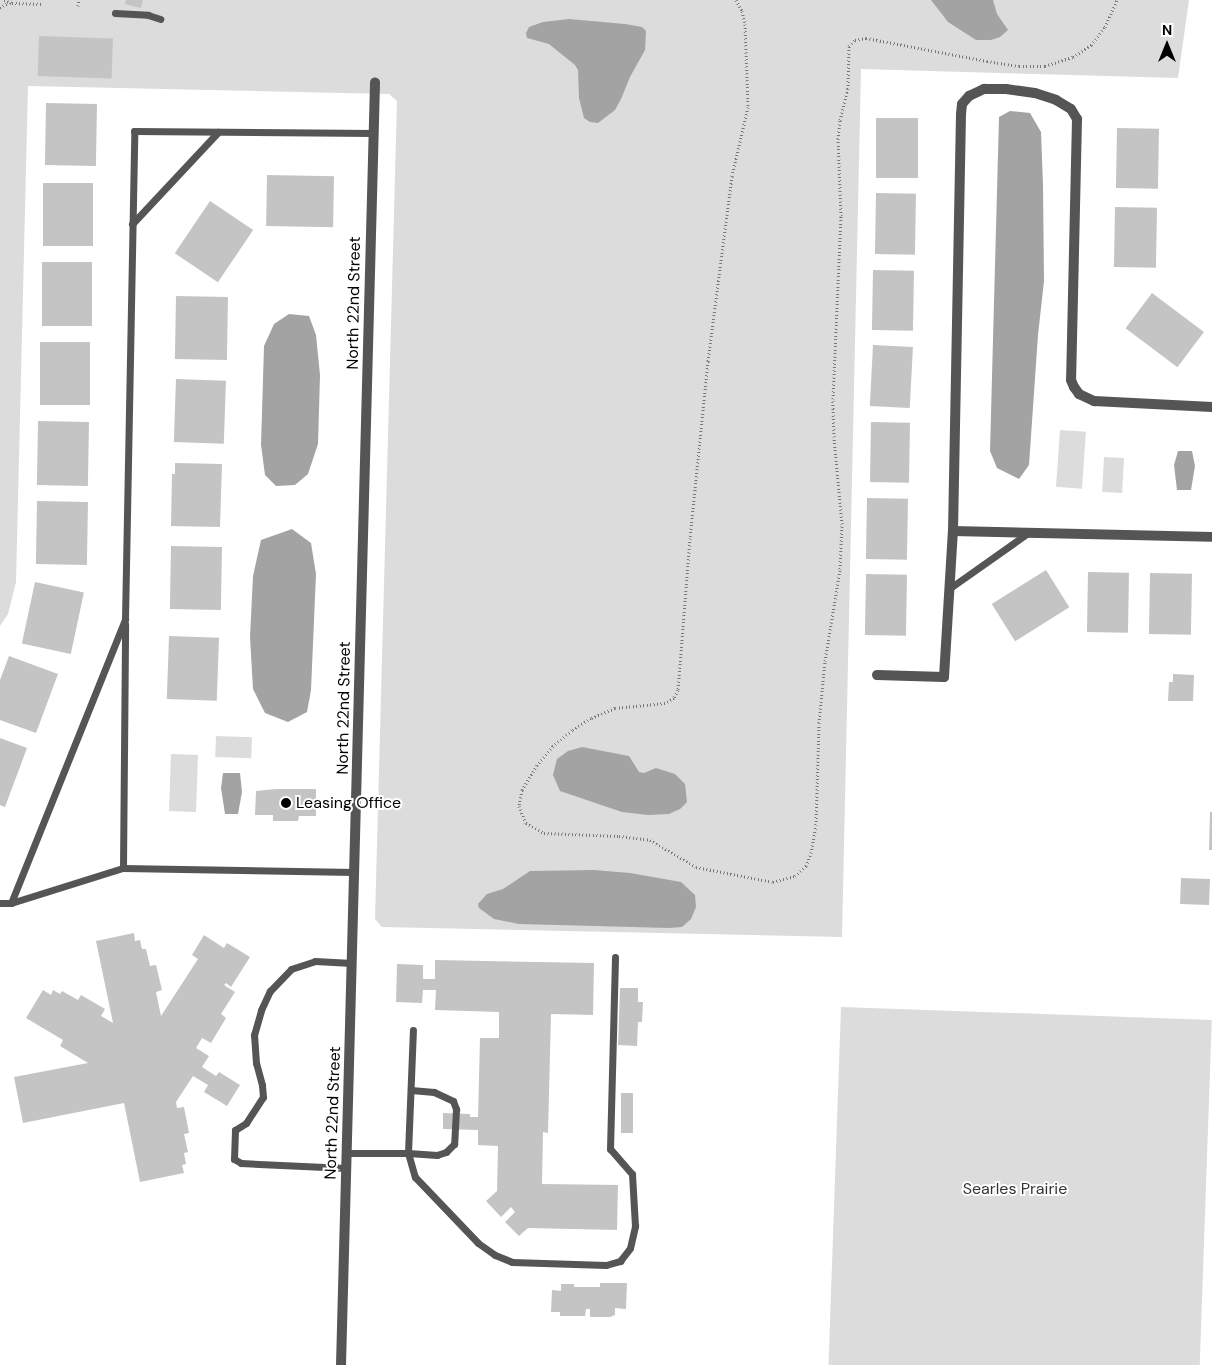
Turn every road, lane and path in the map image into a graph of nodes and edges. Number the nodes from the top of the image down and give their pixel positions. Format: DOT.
graph roads {
  1 [pos="4,0"];
  2 [pos="79,0"];
  3 [pos="736,0"];
  4 [pos="1117,0"];
  5 [pos="9,2"];
  6 [pos="43,4"];
  7 [pos="78,6"];
  8 [pos="0,8"];
  9 [pos="114,13"];
  10 [pos="160,20"];
  11 [pos="375,82"];
  12 [pos="218,132"];
  13 [pos="373,134"];
  14 [pos="132,224"];
  15 [pos="1212,407"];
  16 [pos="953,531"];
  17 [pos="1028,533"];
  18 [pos="1212,537"];
  19 [pos="950,588"];
  20 [pos="125,619"];
  21 [pos="877,675"];
  22 [pos="123,868"];
  23 [pos="354,872"];
  24 [pos="0,903"];
  25 [pos="11,903"];
  26 [pos="615,957"];
  27 [pos="352,963"];
  28 [pos="413,1030"];
  29 [pos="411,1090"];
  30 [pos="347,1153"];
  31 [pos="408,1154"];
  32 [pos="346,1168"];
  33 [pos="341,1365"];
  1 -- 5 [label="path"];
  2 -- 7 [label="path"];
  3 -- 4 [label="path"];
  5 -- 6 [label="path"];
  5 -- 8 [label="path"];
  9 -- 10 [label="lane"];
  11 -- 13 [label="street, North 22nd Street"];
  12 -- 13 [label="lane"];
  12 -- 14 [label="lane"];
  12 -- 14 [label="lane"];
  13 -- 23 [label="street, North 22nd Street"];
  14 -- 20 [label="lane"];
  15 -- 16 [label="street"];
  16 -- 17 [label="street"];
  16 -- 19 [label="street"];
  17 -- 18 [label="street"];
  17 -- 19 [label="lane"];
  19 -- 21 [label="street"];
  20 -- 22 [label="lane"];
  20 -- 25 [label="lane"];
  22 -- 23 [label="lane"];
  22 -- 25 [label="lane"];
  23 -- 27 [label="street, North 22nd Street"];
  24 -- 25 [label="lane"];
  26 -- 31 [label="lane"];
  27 -- 30 [label="street, North 22nd Street"];
  27 -- 32 [label="lane"];
  28 -- 29 [label="lane"];
  29 -- 31 [label="lane"];
  29 -- 31 [label="lane"];
  30 -- 31 [label="lane"];
  30 -- 32 [label="street, North 22nd Street"];
  32 -- 33 [label="street, North 22nd Street"];
}
